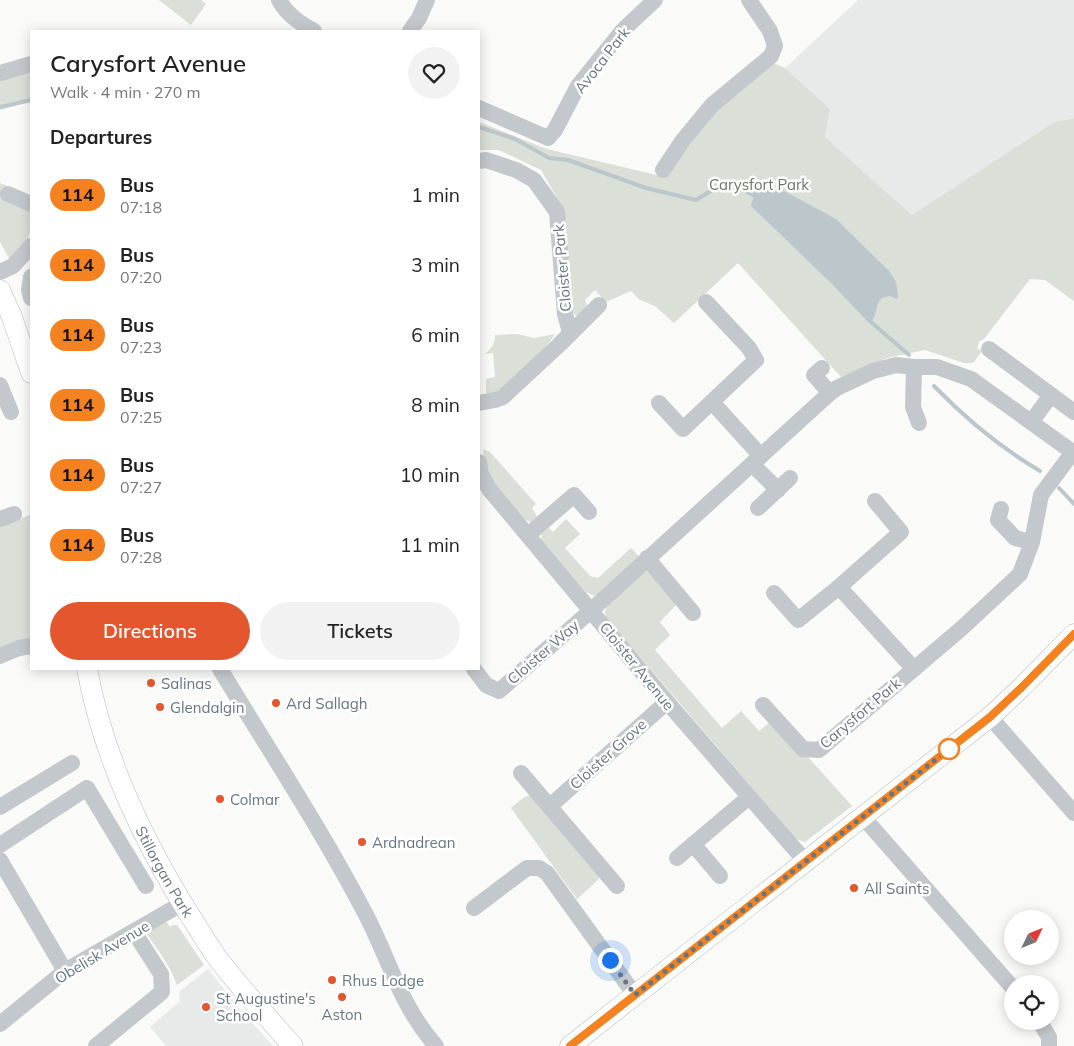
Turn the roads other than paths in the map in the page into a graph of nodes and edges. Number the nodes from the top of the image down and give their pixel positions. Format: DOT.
graph roads {
  1 [pos="279,0"];
  2 [pos="427,0"];
  3 [pos="654,0"];
  4 [pos="749,0"];
  5 [pos="312,30"];
  6 [pos="411,30"];
  7 [pos="30,64"];
  8 [pos="0,73"];
  9 [pos="480,108"];
  10 [pos="480,160"];
  11 [pos="663,170"];
  12 [pos="8,194"];
  13 [pos="30,204"];
  14 [pos="30,247"];
  15 [pos="0,272"];
  16 [pos="0,290"];
  17 [pos="706,302"];
  18 [pos="599,305"];
  19 [pos="570,334"];
  20 [pos="989,349"];
  21 [pos="914,367"];
  22 [pos="30,370"];
  23 [pos="813,376"];
  24 [pos="0,385"];
  25 [pos="830,393"];
  26 [pos="1051,395"];
  27 [pos="712,402"];
  28 [pos="480,403"];
  29 [pos="659,403"];
  30 [pos="11,412"];
  31 [pos="1074,412"];
  32 [pos="1032,421"];
  33 [pos="919,423"];
  34 [pos="1073,452"];
  35 [pos="757,460"];
  36 [pos="480,468"];
  37 [pos="790,478"];
  38 [pos="778,490"];
  39 [pos="875,501"];
  40 [pos="758,508"];
  41 [pos="1001,509"];
  42 [pos="589,512"];
  43 [pos="528,534"];
  44 [pos="1032,542"];
  45 [pos="647,558"];
  46 [pos="839,587"];
  47 [pos="774,593"];
  48 [pos="591,610"];
  49 [pos="694,613"];
  50 [pos="1074,634"];
  51 [pos="30,646"];
  52 [pos="0,656"];
  53 [pos="914,669"];
  54 [pos="87,670"];
  55 [pos="221,670"];
  56 [pos="475,670"];
  57 [pos="667,702"];
  58 [pos="763,705"];
  59 [pos="990,717"];
  60 [pos="72,763"];
  61 [pos="521,773"];
  62 [pos="749,797"];
  63 [pos="550,806"];
  64 [pos="0,807"];
  65 [pos="1074,813"];
  66 [pos="862,817"];
  67 [pos="694,844"];
  68 [pos="0,845"];
  69 [pos="677,858"];
  70 [pos="0,860"];
  71 [pos="806,862"];
  72 [pos="720,876"];
  73 [pos="146,886"];
  74 [pos="617,886"];
  75 [pos="183,903"];
  76 [pos="474,908"];
  77 [pos="134,932"];
  78 [pos="65,971"];
  79 [pos="1004,978"];
  80 [pos="635,995"];
  81 [pos="0,1024"];
  82 [pos="1045,1030"];
  83 [pos="96,1046"];
  84 [pos="293,1046"];
  85 [pos="436,1046"];
  86 [pos="570,1046"];
  87 [pos="1050,1046"];
  1 -- 5 [label="street"];
  2 -- 6 [label="street"];
  3 -- 9 [label="street, Avoca Park"];
  4 -- 11 [label="street"];
  7 -- 8 [label="street"];
  10 -- 19 [label="street, Cloister Park"];
  12 -- 13 [label="street"];
  14 -- 15 [label="street"];
  16 -- 22 [label="main road"];
  17 -- 27 [label="street"];
  18 -- 19 [label="street"];
  19 -- 28 [label="street"];
  20 -- 26 [label="street"];
  21 -- 25 [label="street, Carysfort Park"];
  21 -- 32 [label="street, Carysfort Park"];
  21 -- 33 [label="street"];
  23 -- 25 [label="street"];
  24 -- 30 [label="street"];
  25 -- 35 [label="street, Carysfort Park"];
  26 -- 31 [label="street"];
  26 -- 32 [label="street"];
  27 -- 29 [label="street"];
  27 -- 35 [label="street"];
  32 -- 34 [label="street, Carysfort Park"];
  34 -- 44 [label="street, Carysfort Park"];
  35 -- 38 [label="street"];
  35 -- 45 [label="street, Carysfort Park"];
  36 -- 43 [label="street, Cloister Avenue"];
  37 -- 38 [label="street"];
  38 -- 40 [label="street"];
  39 -- 46 [label="street"];
  41 -- 44 [label="street"];
  42 -- 43 [label="street"];
  43 -- 48 [label="street, Cloister Avenue"];
  44 -- 53 [label="street, Carysfort Park"];
  45 -- 48 [label="street, Carysfort Park"];
  45 -- 49 [label="street"];
  46 -- 47 [label="street"];
  46 -- 53 [label="street, Carysfort Park"];
  48 -- 56 [label="street, Cloister Way"];
  48 -- 57 [label="street, Cloister Avenue"];
  50 -- 59 [label="main road"];
  51 -- 52 [label="street"];
  53 -- 58 [label="street, Carysfort Park"];
  54 -- 75 [label="main road, Stillorgan Park"];
  55 -- 85 [label="street"];
  57 -- 62 [label="street, Cloister Avenue"];
  57 -- 63 [label="street, Cloister Grove"];
  59 -- 65 [label="street"];
  59 -- 66 [label="main road"];
  60 -- 64 [label="street"];
  61 -- 63 [label="street"];
  62 -- 67 [label="street"];
  62 -- 71 [label="street, Cloister Avenue"];
  63 -- 74 [label="street"];
  66 -- 71 [label="main road"];
  66 -- 79 [label="street"];
  67 -- 69 [label="street"];
  67 -- 72 [label="street"];
  68 -- 73 [label="street"];
  70 -- 78 [label="street"];
  71 -- 80 [label="main road"];
  75 -- 77 [label="street, Obelisk Avenue"];
  75 -- 84 [label="main road, Stillorgan Park"];
  76 -- 80 [label="street"];
  77 -- 78 [label="street, Obelisk Avenue"];
  77 -- 83 [label="street"];
  78 -- 81 [label="street, Obelisk Avenue"];
  80 -- 86 [label="main road"];
  82 -- 87 [label="street"];
}
